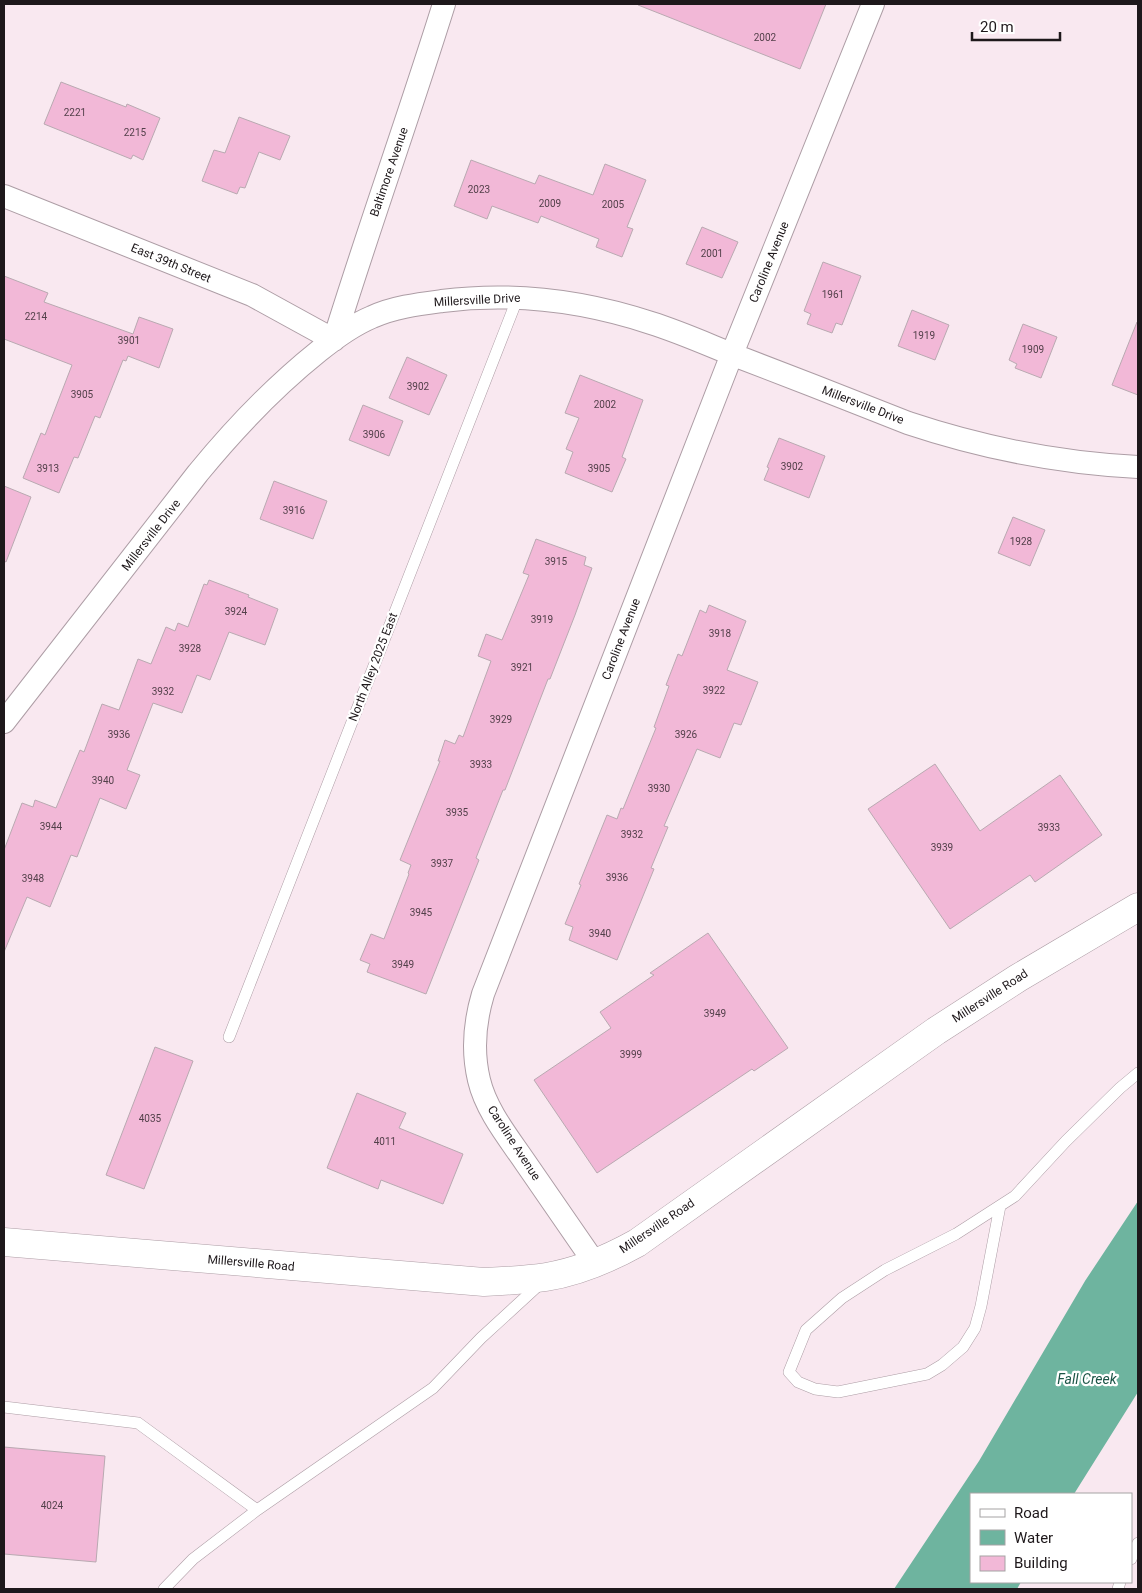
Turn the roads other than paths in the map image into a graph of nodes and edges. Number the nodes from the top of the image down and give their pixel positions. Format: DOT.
graph roads {
  1 [pos="444,4"];
  2 [pos="873,4"];
  3 [pos="4,196"];
  4 [pos="518,297"];
  5 [pos="334,340"];
  6 [pos="732,354"];
  7 [pos="1138,467"];
  8 [pos="4,722"];
  9 [pos="1138,907"];
  10 [pos="229,1037"];
  11 [pos="1138,1073"];
  12 [pos="1000,1206"];
  13 [pos="4,1242"];
  14 [pos="594,1262"];
  15 [pos="548,1277"];
  16 [pos="4,1407"];
  17 [pos="257,1510"];
  18 [pos="1138,1543"];
  19 [pos="1132,1557"];
  20 [pos="164,1589"];
  1 -- 5 [label="street, Baltimore Avenue"];
  2 -- 6 [label="street, Caroline Avenue"];
  3 -- 5 [label="street, East 39th Street"];
  4 -- 5 [label="street, Millersville Drive"];
  4 -- 6 [label="street, Millersville Drive"];
  4 -- 10 [label="lane, North Alley 2025 East"];
  5 -- 8 [label="street, Millersville Drive"];
  6 -- 7 [label="street, Millersville Drive"];
  6 -- 14 [label="street, Caroline Avenue"];
  9 -- 14 [label="street, Millersville Road"];
  11 -- 12 [label="lane"];
  12 -- 12 [label="lane"];
  13 -- 15 [label="street, Millersville Road"];
  14 -- 15 [label="street, Millersville Road"];
  15 -- 17 [label="lane"];
  16 -- 17 [label="lane"];
  17 -- 20 [label="lane"];
  18 -- 19 [label="lane"];
}
